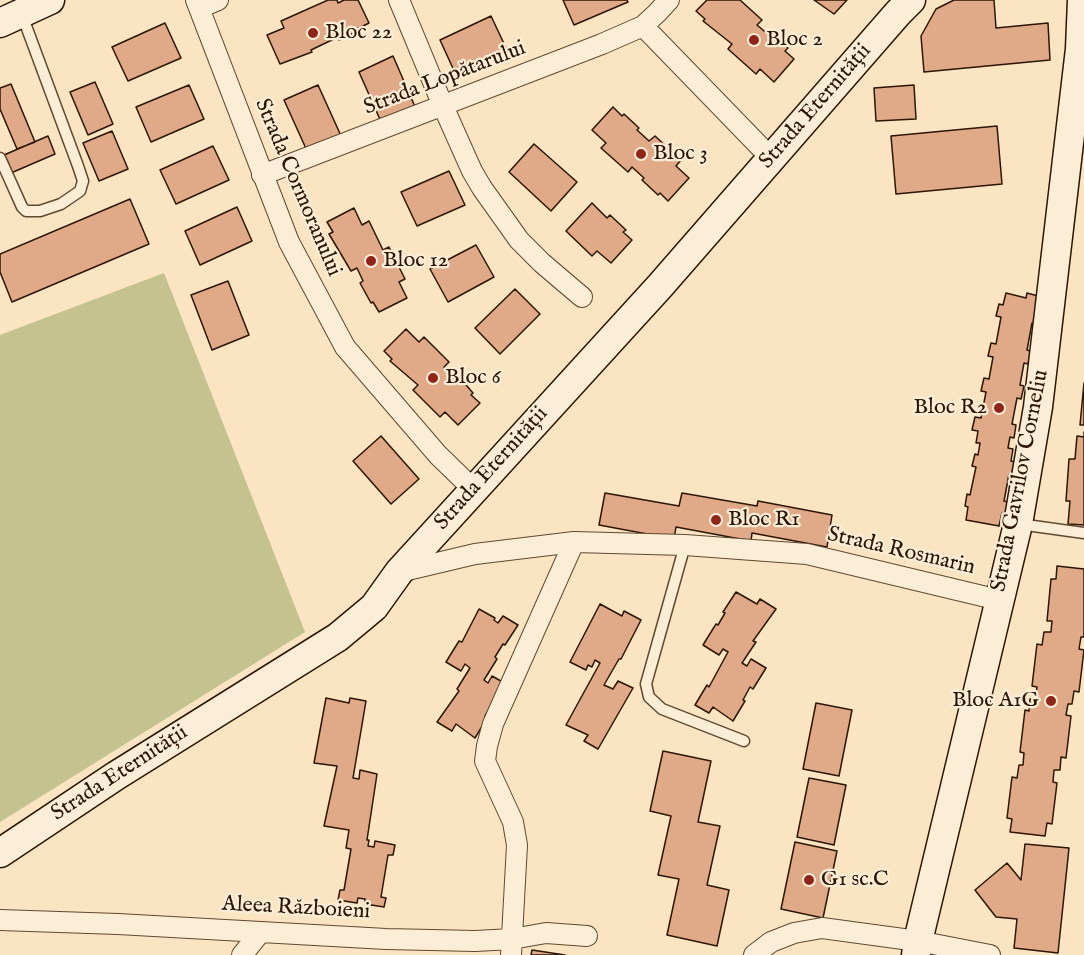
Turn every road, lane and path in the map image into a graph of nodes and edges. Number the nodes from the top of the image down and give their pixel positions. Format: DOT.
graph roads {
  1 [pos="50,0"];
  2 [pos="218,0"];
  3 [pos="399,0"];
  4 [pos="911,0"];
  5 [pos="1082,0"];
  6 [pos="197,4"];
  7 [pos="655,10"];
  8 [pos="11,18"];
  9 [pos="1082,49"];
  10 [pos="443,106"];
  11 [pos="0,158"];
  12 [pos="771,158"];
  13 [pos="262,175"];
  14 [pos="582,297"];
  15 [pos="473,489"];
  16 [pos="1018,524"];
  17 [pos="1084,533"];
  18 [pos="574,542"];
  19 [pos="685,545"];
  20 [pos="399,572"];
  21 [pos="999,600"];
  22 [pos="744,741"];
  23 [pos="0,853"];
  24 [pos="0,920"];
  25 [pos="260,933"];
  26 [pos="587,936"];
  27 [pos="384,947"];
  28 [pos="512,947"];
  29 [pos="917,948"];
  30 [pos="243,955"];
  31 [pos="754,955"];
  32 [pos="990,955"];
  1 -- 8 [label="street"];
  2 -- 6 [label="street"];
  3 -- 10 [label="street"];
  4 -- 12 [label="street, Strada Eternității"];
  5 -- 9 [label="street, Strada Gavrilov Corneliu"];
  6 -- 13 [label="street, Strada Cormoranului"];
  7 -- 10 [label="street, Strada Lopătarului"];
  7 -- 12 [label="street, Strada Lopătarului"];
  8 -- 11 [label="lane"];
  9 -- 16 [label="street, Strada Gavrilov Corneliu"];
  10 -- 13 [label="street, Strada Lopătarului"];
  10 -- 14 [label="street"];
  12 -- 15 [label="street, Strada Eternității"];
  13 -- 15 [label="street, Strada Cormoranului"];
  15 -- 20 [label="street, Strada Eternității"];
  16 -- 17 [label="lane"];
  16 -- 21 [label="street, Strada Gavrilov Corneliu"];
  18 -- 19 [label="street, Strada Rosmarin"];
  18 -- 20 [label="street, Strada Rosmarin"];
  18 -- 28 [label="street"];
  19 -- 21 [label="street, Strada Rosmarin"];
  19 -- 22 [label="lane"];
  20 -- 23 [label="street, Strada Eternității"];
  21 -- 29 [label="street, Strada Gavrilov Corneliu"];
  24 -- 25 [label="street, Aleea Războieni"];
  25 -- 27 [label="street, Aleea Războieni"];
  25 -- 30 [label="street"];
  26 -- 28 [label="street, Aleea Războieni"];
  27 -- 28 [label="street, Aleea Războieni"];
  29 -- 31 [label="street"];
  29 -- 32 [label="street"];
}
